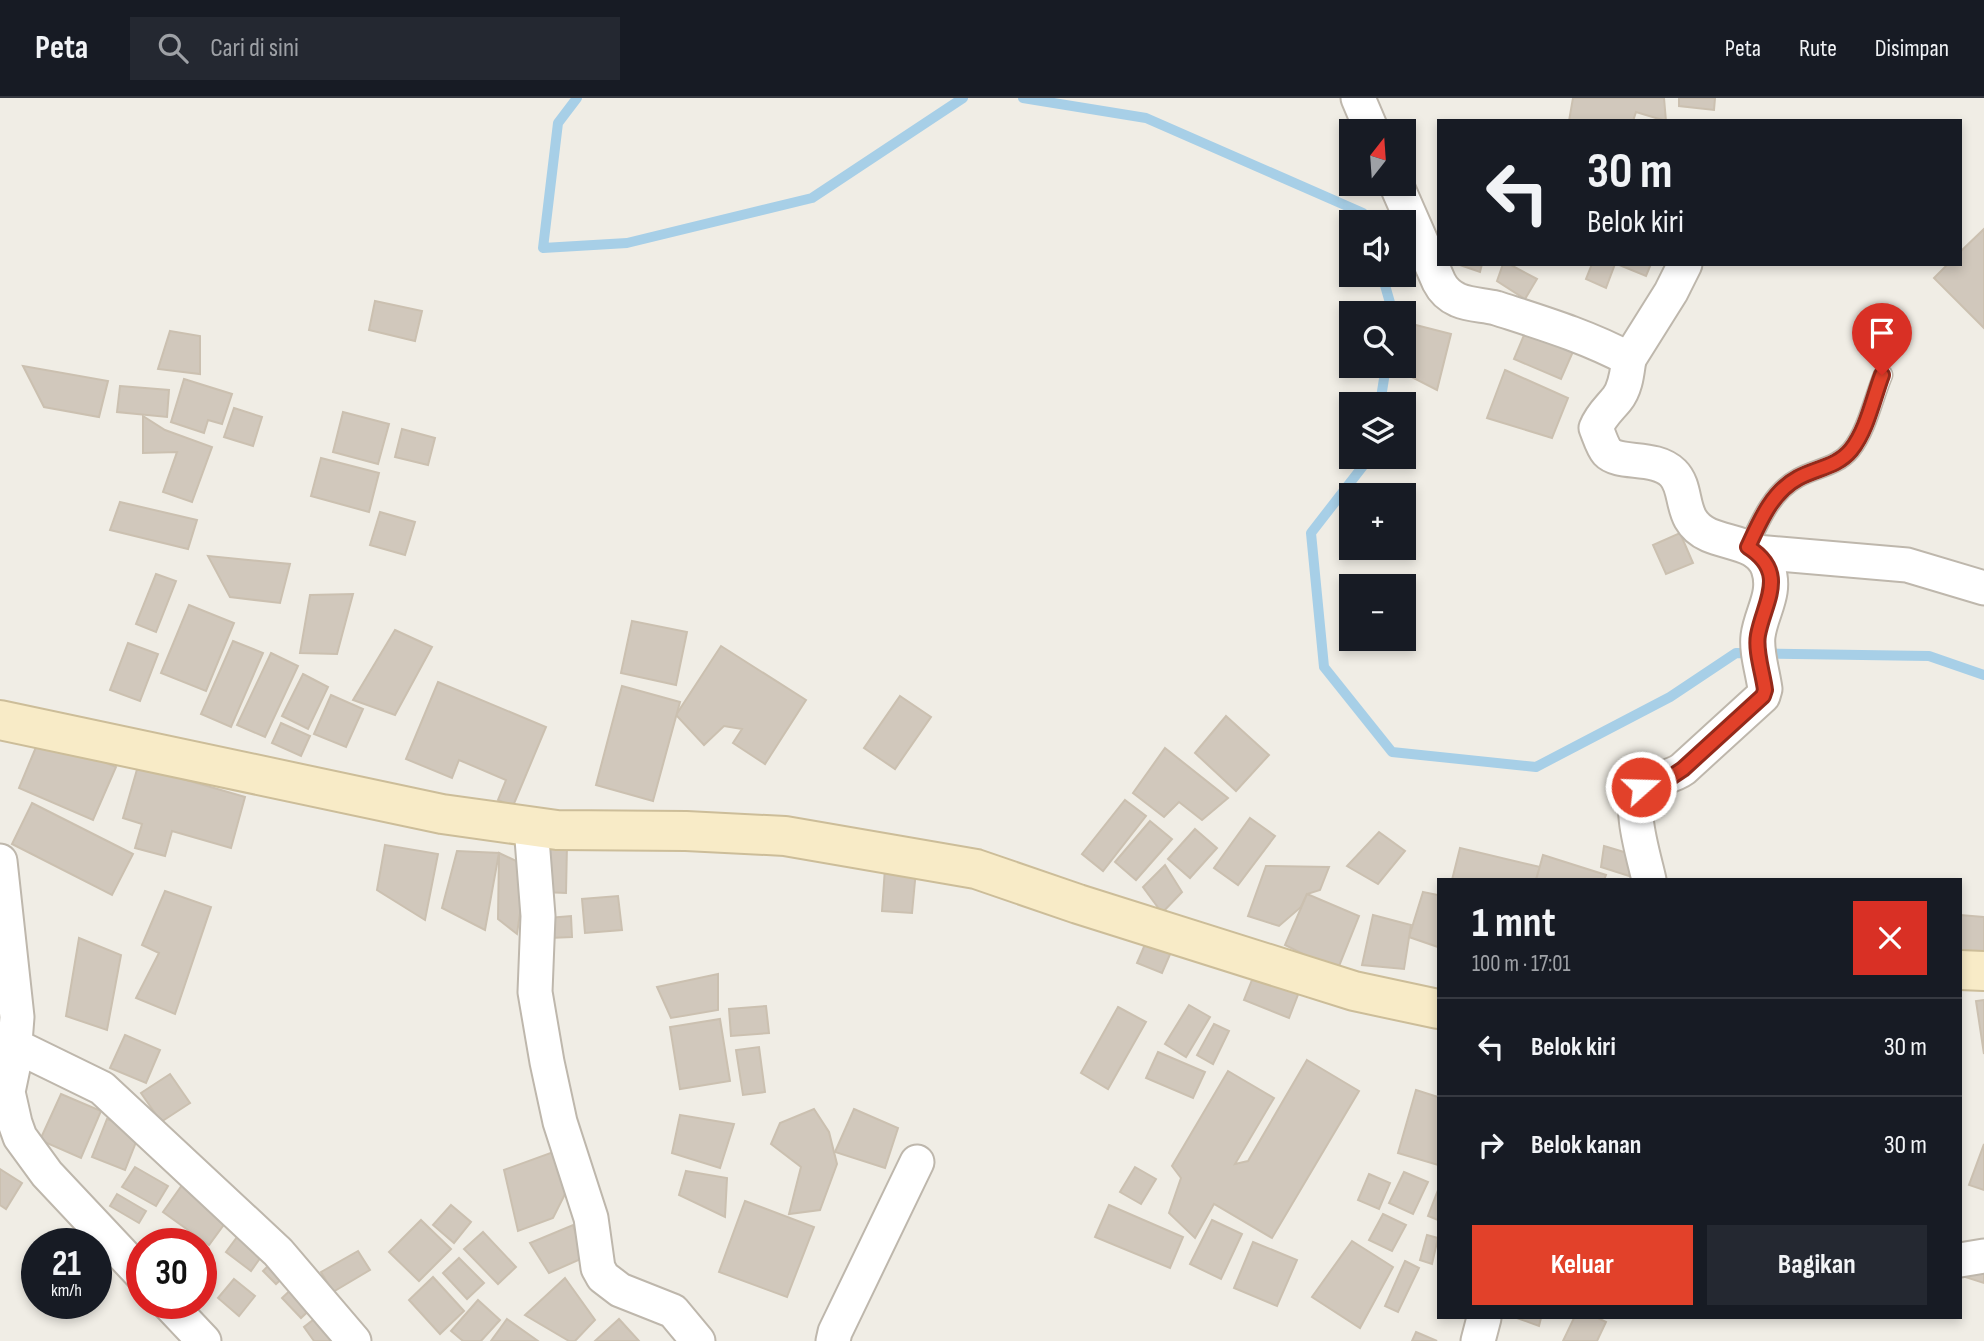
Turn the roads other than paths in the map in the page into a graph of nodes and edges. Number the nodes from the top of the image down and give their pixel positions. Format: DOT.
graph roads {
  1 [pos="1357,98"];
  2 [pos="1367,119"];
  3 [pos="1400,196"];
  4 [pos="1684,266"];
  5 [pos="1629,359"];
  6 [pos="1882,375"];
  7 [pos="1752,550"];
  8 [pos="1984,588"];
  9 [pos="0,720"];
  10 [pos="531,826"];
  11 [pos="0,861"];
  12 [pos="1649,878"];
  13 [pos="1962,970"];
  14 [pos="1984,971"];
  15 [pos="1437,1009"];
  16 [pos="16,1046"];
  17 [pos="4,1093"];
  18 [pos="917,1162"];
  19 [pos="1984,1256"];
  20 [pos="126,1258"];
  21 [pos="1962,1261"];
  22 [pos="183,1319"];
  23 [pos="1484,1319"];
  24 [pos="204,1341"];
  25 [pos="355,1341"];
  26 [pos="698,1341"];
  27 [pos="833,1341"];
  28 [pos="1478,1341"];
  1 -- 2 [label="street"];
  3 -- 5 [label="street"];
  4 -- 5 [label="street"];
  5 -- 7 [label="street"];
  6 -- 7 [label="lane"];
  7 -- 8 [label="street"];
  7 -- 12 [label="street"];
  9 -- 10 [label="street"];
  10 -- 15 [label="street"];
  10 -- 26 [label="street"];
  11 -- 16 [label="street"];
  13 -- 14 [label="street"];
  16 -- 17 [label="street"];
  16 -- 25 [label="street"];
  17 -- 20 [label="street"];
  18 -- 27 [label="street"];
  19 -- 21 [label="street"];
  22 -- 24 [label="street"];
  23 -- 28 [label="street"];
}
